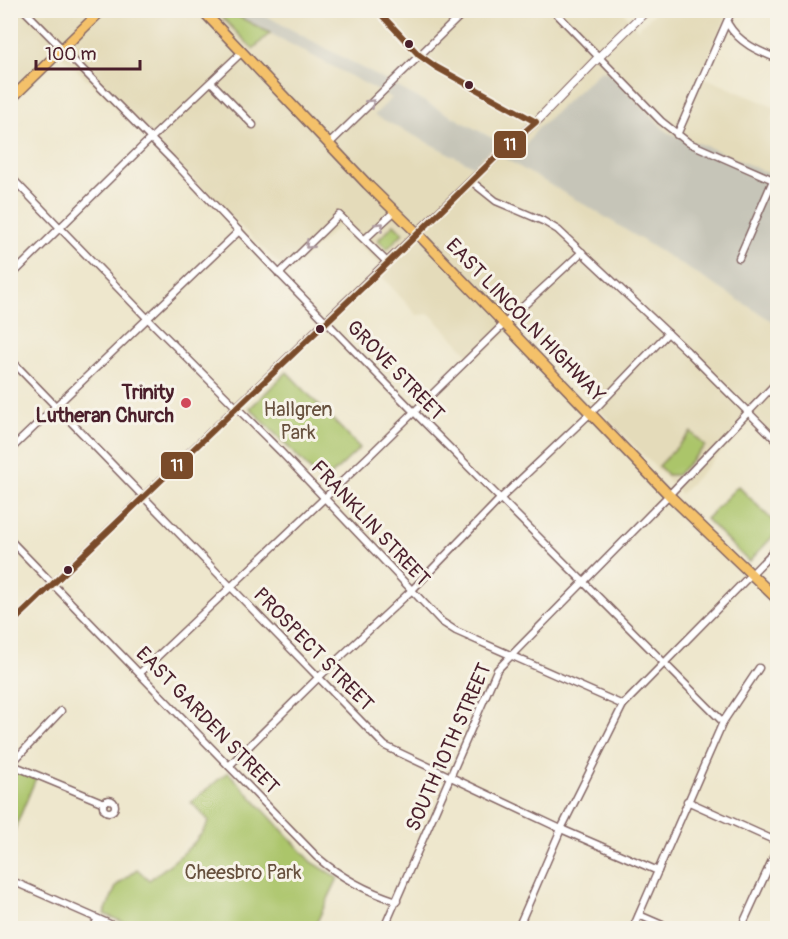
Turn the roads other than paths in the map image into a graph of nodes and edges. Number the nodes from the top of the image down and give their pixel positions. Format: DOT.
graph roads {
  1 [pos="24,10"];
  2 [pos="102,10"];
  3 [pos="202,10"];
  4 [pos="377,10"];
  5 [pos="466,10"];
  6 [pos="553,10"];
  7 [pos="648,10"];
  8 [pos="729,12"];
  9 [pos="728,24"];
  10 [pos="63,50"];
  11 [pos="241,53"];
  12 [pos="419,55"];
  13 [pos="598,58"];
  14 [pos="777,59"];
  15 [pos="211,82"];
  16 [pos="10,100"];
  17 [pos="536,122"];
  18 [pos="253,125"];
  19 [pos="677,135"];
  20 [pos="151,140"];
  21 [pos="329,144"];
  22 [pos="777,169"];
  23 [pos="10,176"];
  24 [pos="471,181"];
  25 [pos="775,181"];
  26 [pos="394,212"];
  27 [pos="61,228"];
  28 [pos="239,231"];
  29 [pos="417,233"];
  30 [pos="365,239"];
  31 [pos="582,252"];
  32 [pos="739,258"];
  33 [pos="388,263"];
  34 [pos="279,274"];
  35 [pos="10,277"];
  36 [pos="148,319"];
  37 [pos="326,322"];
  38 [pos="504,324"];
  39 [pos="668,333"];
  40 [pos="10,359"];
  41 [pos="777,381"];
  42 [pos="56,406"];
  43 [pos="237,407"];
  44 [pos="414,412"];
  45 [pos="592,413"];
  46 [pos="748,413"];
  47 [pos="777,442"];
  48 [pos="10,450"];
  49 [pos="669,495"];
  50 [pos="143,496"];
  51 [pos="324,498"];
  52 [pos="500,499"];
  53 [pos="10,540"];
  54 [pos="777,548"];
  55 [pos="752,574"];
  56 [pos="583,583"];
  57 [pos="53,585"];
  58 [pos="230,585"];
  59 [pos="412,590"];
  60 [pos="777,600"];
  61 [pos="10,625"];
  62 [pos="511,655"];
  63 [pos="664,664"];
  64 [pos="759,668"];
  65 [pos="140,673"];
  66 [pos="319,677"];
  67 [pos="623,705"];
  68 [pos="61,711"];
  69 [pos="723,722"];
  70 [pos="11,764"];
  71 [pos="229,766"];
  72 [pos="451,777"];
  73 [pos="687,801"];
  74 [pos="104,803"];
  75 [pos="561,829"];
  76 [pos="777,842"];
  77 [pos="777,847"];
  78 [pos="658,871"];
  79 [pos="10,880"];
  80 [pos="397,901"];
  81 [pos="639,915"];
  82 [pos="98,919"];
  83 [pos="93,928"];
  84 [pos="119,928"];
  85 [pos="384,928"];
  86 [pos="518,928"];
  87 [pos="633,928"];
  88 [pos="669,928"];
  89 [pos="741,928"];
  1 -- 10 [label="street, GROVE STREET"];
  2 -- 10 [label="main road"];
  3 -- 11 [label="main road, EAST LINCOLN HIGHWAY"];
  4 -- 12 [label="street"];
  5 -- 12 [label="street"];
  6 -- 13 [label="street"];
  7 -- 13 [label="street"];
  8 -- 9 [label="street"];
  9 -- 14 [label="street"];
  9 -- 19 [label="street"];
  10 -- 16 [label="main road"];
  10 -- 20 [label="street, GROVE STREET"];
  11 -- 15 [label="street"];
  11 -- 21 [label="main road, EAST LINCOLN HIGHWAY"];
  12 -- 17 [label="street"];
  21 -- 12 [label="street, one-way"];
  13 -- 17 [label="street"];
  13 -- 19 [label="street"];
  15 -- 18 [label="street"];
  15 -- 20 [label="street"];
  17 -- 24 [label="street"];
  19 -- 25 [label="street"];
  20 -- 27 [label="street"];
  20 -- 28 [label="street, GROVE STREET"];
  21 -- 26 [label="main road, EAST LINCOLN HIGHWAY"];
  22 -- 25 [label="street"];
  23 -- 27 [label="street, FRANKLIN STREET"];
  24 -- 29 [label="street"];
  24 -- 31 [label="street"];
  25 -- 32 [label="street"];
  26 -- 29 [label="main road, EAST LINCOLN HIGHWAY"];
  30 -- 26 [label="street, one-way"];
  27 -- 35 [label="street"];
  27 -- 36 [label="street, FRANKLIN STREET"];
  28 -- 34 [label="street, GROVE STREET"];
  28 -- 36 [label="street"];
  29 -- 33 [label="street"];
  29 -- 38 [label="main road, EAST LINCOLN HIGHWAY"];
  30 -- 33 [label="street"];
  30 -- 34 [label="street, one-way"];
  31 -- 38 [label="street"];
  31 -- 39 [label="street"];
  33 -- 37 [label="street"];
  34 -- 37 [label="street, GROVE STREET"];
  36 -- 42 [label="street"];
  36 -- 43 [label="street, FRANKLIN STREET"];
  37 -- 43 [label="street"];
  37 -- 44 [label="street, GROVE STREET"];
  38 -- 44 [label="street"];
  38 -- 45 [label="main road, EAST LINCOLN HIGHWAY"];
  39 -- 45 [label="street"];
  39 -- 46 [label="street"];
  40 -- 42 [label="street, PROSPECT STREET"];
  41 -- 46 [label="street, SOUTH 10TH STREET"];
  42 -- 48 [label="street"];
  42 -- 50 [label="street, PROSPECT STREET"];
  43 -- 50 [label="street"];
  43 -- 51 [label="street, FRANKLIN STREET"];
  44 -- 51 [label="street"];
  44 -- 52 [label="street, GROVE STREET"];
  45 -- 49 [label="main road, EAST LINCOLN HIGHWAY"];
  45 -- 52 [label="street"];
  46 -- 47 [label="street"];
  46 -- 49 [label="street, SOUTH 10TH STREET"];
  49 -- 55 [label="main road, EAST LINCOLN HIGHWAY"];
  49 -- 56 [label="street, SOUTH 10TH STREET"];
  50 -- 57 [label="street"];
  50 -- 58 [label="street, PROSPECT STREET"];
  51 -- 58 [label="street"];
  51 -- 59 [label="street, FRANKLIN STREET"];
  52 -- 56 [label="street, GROVE STREET"];
  52 -- 59 [label="street"];
  53 -- 57 [label="street, EAST GARDEN STREET"];
  54 -- 55 [label="street"];
  55 -- 60 [label="main road, EAST LINCOLN HIGHWAY"];
  55 -- 63 [label="street"];
  56 -- 62 [label="street, SOUTH 10TH STREET"];
  56 -- 63 [label="street, GROVE STREET"];
  57 -- 61 [label="street"];
  57 -- 65 [label="street, EAST GARDEN STREET"];
  58 -- 65 [label="street"];
  58 -- 66 [label="street, PROSPECT STREET"];
  59 -- 62 [label="street, FRANKLIN STREET"];
  59 -- 66 [label="street"];
  62 -- 67 [label="street, FRANKLIN STREET"];
  62 -- 72 [label="street, SOUTH 10TH STREET"];
  63 -- 67 [label="street"];
  63 -- 69 [label="street, GROVE STREET"];
  64 -- 69 [label="street"];
  65 -- 71 [label="street, EAST GARDEN STREET"];
  66 -- 71 [label="street"];
  66 -- 72 [label="street, PROSPECT STREET"];
  67 -- 75 [label="street"];
  68 -- 70 [label="street"];
  69 -- 73 [label="street"];
  70 -- 74 [label="street"];
  71 -- 80 [label="street, EAST GARDEN STREET"];
  72 -- 75 [label="street, PROSPECT STREET"];
  72 -- 80 [label="street, SOUTH 10TH STREET"];
  73 -- 76 [label="street"];
  73 -- 78 [label="street"];
  75 -- 78 [label="street, PROSPECT STREET"];
  75 -- 86 [label="street"];
  77 -- 89 [label="street"];
  78 -- 81 [label="street"];
  79 -- 82 [label="street"];
  80 -- 85 [label="street, SOUTH 10TH STREET"];
  81 -- 87 [label="street"];
  81 -- 88 [label="street"];
  82 -- 83 [label="street"];
  82 -- 84 [label="street"];
}
